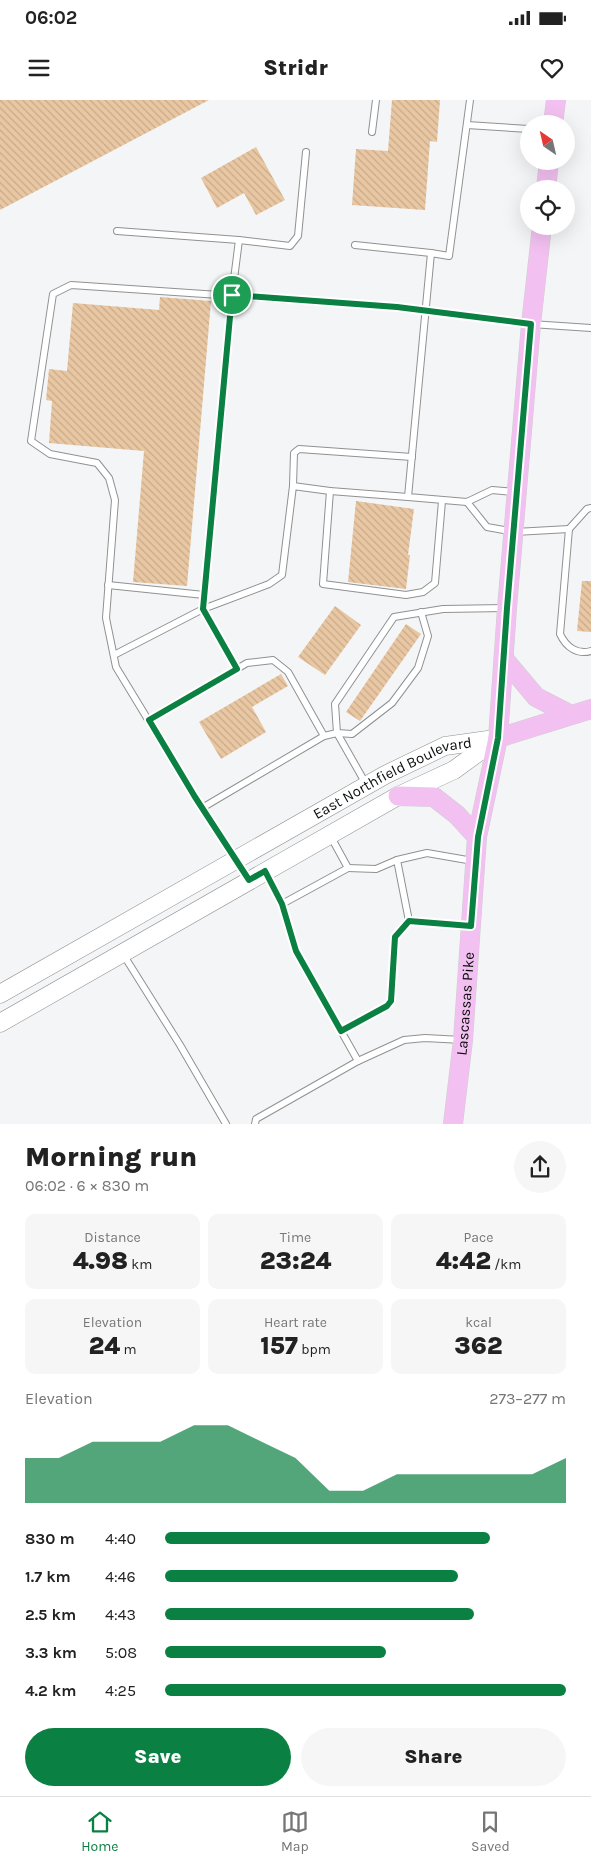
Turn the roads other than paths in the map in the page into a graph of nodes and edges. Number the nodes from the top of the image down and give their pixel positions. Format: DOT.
graph roads {
  1 [pos="376,100"];
  2 [pos="470,100"];
  3 [pos="556,100"];
  4 [pos="554,115"];
  5 [pos="467,124"];
  6 [pos="520,128"];
  7 [pos="372,132"];
  8 [pos="306,152"];
  9 [pos="116,231"];
  10 [pos="541,235"];
  11 [pos="239,240"];
  12 [pos="355,245"];
  13 [pos="431,253"];
  14 [pos="232,295"];
  15 [pos="425,310"];
  16 [pos="531,324"];
  17 [pos="591,328"];
  18 [pos="412,457"];
  19 [pos="293,486"];
  20 [pos="330,491"];
  21 [pos="518,492"];
  22 [pos="408,497"];
  23 [pos="442,501"];
  24 [pos="467,502"];
  25 [pos="591,508"];
  26 [pos="570,529"];
  27 [pos="515,532"];
  28 [pos="108,585"];
  29 [pos="204,595"];
  30 [pos="507,608"];
  31 [pos="203,609"];
  32 [pos="421,612"];
  33 [pos="591,652"];
  34 [pos="114,654"];
  35 [pos="504,660"];
  36 [pos="237,669"];
  37 [pos="591,709"];
  38 [pos="571,715"];
  39 [pos="149,720"];
  40 [pos="337,734"];
  41 [pos="324,736"];
  42 [pos="498,738"];
  43 [pos="367,785"];
  44 [pos="398,796"];
  45 [pos="202,808"];
  46 [pos="330,835"];
  47 [pos="478,837"];
  48 [pos="397,860"];
  49 [pos="236,861"];
  50 [pos="476,861"];
  51 [pos="348,868"];
  52 [pos="265,871"];
  53 [pos="249,880"];
  54 [pos="282,904"];
  55 [pos="409,921"];
  56 [pos="471,926"];
  57 [pos="122,953"];
  58 [pos="18,984"];
  59 [pos="0,994"];
  60 [pos="31,1005"];
  61 [pos="0,1024"];
  62 [pos="341,1031"];
  63 [pos="462,1040"];
  64 [pos="358,1061"];
  65 [pos="226,1124"];
  66 [pos="255,1124"];
  67 [pos="453,1124"];
  1 -- 7 [label="lane"];
  2 -- 5 [label="lane"];
  3 -- 4 [label="main road"];
  5 -- 6 [label="lane"];
  5 -- 13 [label="lane"];
  8 -- 11 [label="lane"];
  9 -- 11 [label="lane"];
  10 -- 16 [label="main road, Lascassas Pike"];
  11 -- 14 [label="lane"];
  12 -- 13 [label="lane"];
  13 -- 15 [label="lane"];
  14 -- 15 [label="lane"];
  14 -- 28 [label="lane"];
  14 -- 29 [label="lane"];
  15 -- 16 [label="lane"];
  15 -- 18 [label="lane"];
  16 -- 17 [label="lane"];
  16 -- 21 [label="main road, Lascassas Pike"];
  18 -- 19 [label="lane"];
  18 -- 22 [label="lane"];
  19 -- 20 [label="lane"];
  19 -- 31 [label="lane"];
  20 -- 22 [label="lane"];
  20 -- 23 [label="lane"];
  21 -- 24 [label="lane"];
  21 -- 27 [label="main road, Lascassas Pike"];
  22 -- 23 [label="lane"];
  23 -- 24 [label="lane"];
  24 -- 27 [label="lane"];
  25 -- 26 [label="lane"];
  26 -- 27 [label="lane"];
  26 -- 33 [label="lane"];
  27 -- 30 [label="main road, Lascassas Pike"];
  28 -- 29 [label="lane"];
  28 -- 34 [label="lane"];
  29 -- 31 [label="lane"];
  30 -- 32 [label="lane"];
  30 -- 35 [label="main road, Lascassas Pike"];
  31 -- 34 [label="lane"];
  31 -- 36 [label="lane"];
  32 -- 40 [label="lane"];
  32 -- 40 [label="lane"];
  34 -- 39 [label="lane"];
  35 -- 38 [label="main road"];
  35 -- 42 [label="main road, Lascassas Pike"];
  36 -- 39 [label="lane"];
  36 -- 41 [label="lane"];
  37 -- 38 [label="main road"];
  38 -- 42 [label="main road"];
  39 -- 45 [label="lane"];
  40 -- 41 [label="lane"];
  40 -- 43 [label="lane"];
  41 -- 45 [label="lane"];
  42 -- 43 [label="main road, East Northfield Boulevard"];
  42 -- 44 [label="main road, East Northfield Boulevard"];
  42 -- 47 [label="main road, Lascassas Pike"];
  43 -- 49 [label="main road, East Northfield Boulevard"];
  44 -- 46 [label="main road, East Northfield Boulevard"];
  44 -- 47 [label="main road"];
  45 -- 49 [label="lane"];
  46 -- 51 [label="lane"];
  46 -- 52 [label="main road, East Northfield Boulevard"];
  47 -- 50 [label="main road, Lascassas Pike"];
  48 -- 50 [label="lane"];
  48 -- 51 [label="lane"];
  48 -- 55 [label="lane"];
  49 -- 53 [label="lane"];
  49 -- 58 [label="main road, East Northfield Boulevard"];
  50 -- 56 [label="main road, Lascassas Pike"];
  51 -- 54 [label="lane"];
  52 -- 53 [label="main road, East Northfield Boulevard"];
  52 -- 54 [label="lane"];
  53 -- 57 [label="main road, East Northfield Boulevard"];
  54 -- 62 [label="lane"];
  55 -- 56 [label="lane"];
  55 -- 62 [label="lane"];
  56 -- 63 [label="main road, Lascassas Pike"];
  57 -- 60 [label="main road, East Northfield Boulevard"];
  57 -- 65 [label="lane"];
  58 -- 59 [label="main road, East Northfield Boulevard"];
  58 -- 60 [label="main road"];
  60 -- 61 [label="main road, East Northfield Boulevard"];
  62 -- 64 [label="lane"];
  63 -- 64 [label="lane"];
  63 -- 67 [label="main road, Lascassas Pike"];
  64 -- 66 [label="lane"];
}
